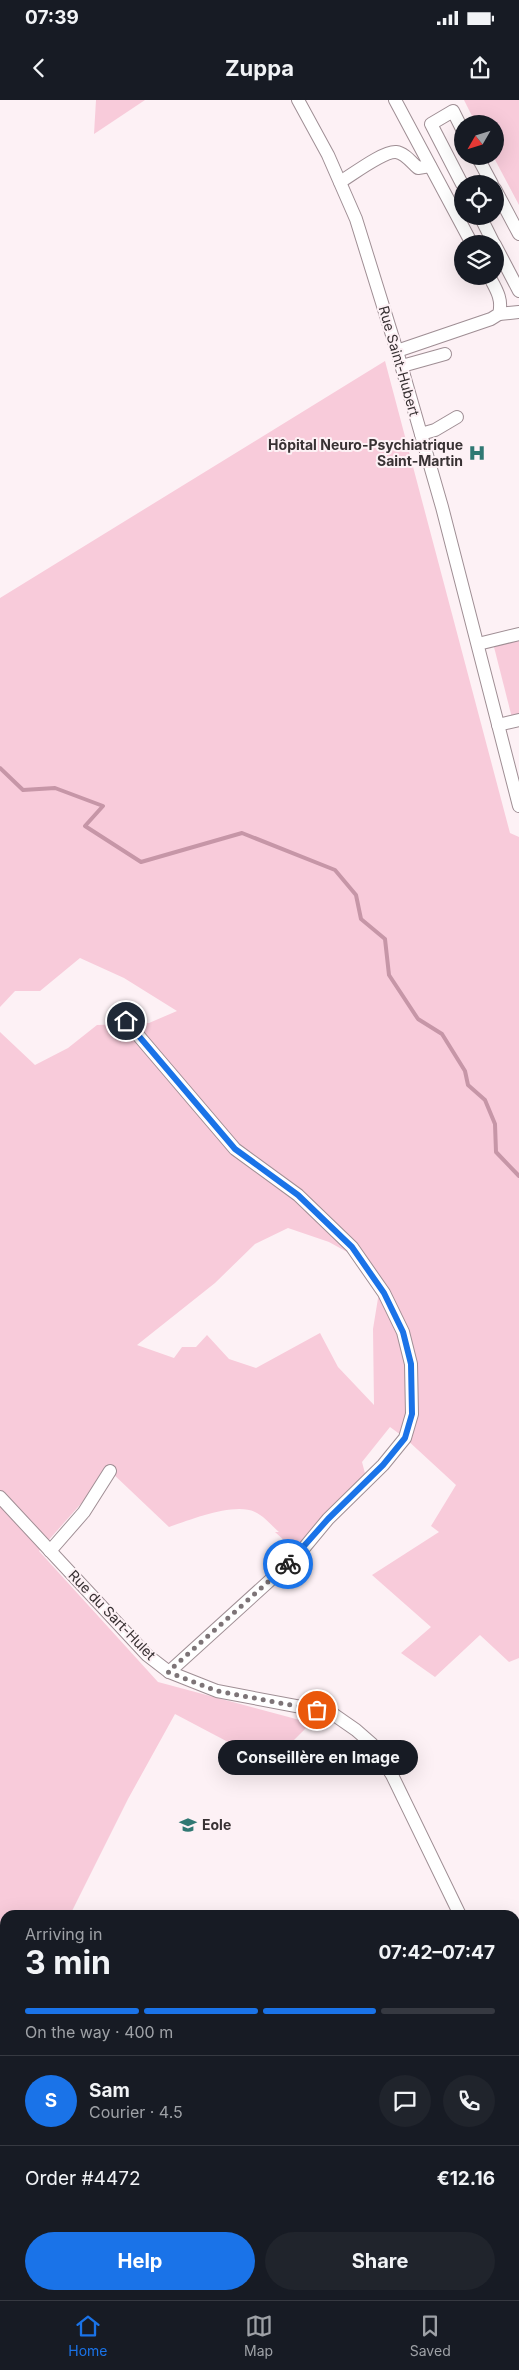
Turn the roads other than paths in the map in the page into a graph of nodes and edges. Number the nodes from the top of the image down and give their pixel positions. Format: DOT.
graph roads {
  1 [pos="298,100"];
  2 [pos="395,100"];
  3 [pos="455,115"];
  4 [pos="430,166"];
  5 [pos="457,175"];
  6 [pos="340,182"];
  7 [pos="504,206"];
  8 [pos="519,234"];
  9 [pos="467,235"];
  10 [pos="504,262"];
  11 [pos="494,285"];
  12 [pos="496,288"];
  13 [pos="518,289"];
  14 [pos="519,312"];
  15 [pos="499,314"];
  16 [pos="397,351"];
  17 [pos="445,354"];
  18 [pos="402,366"];
  19 [pos="457,417"];
  20 [pos="421,434"];
  21 [pos="519,634"];
  22 [pos="478,644"];
  23 [pos="519,720"];
  24 [pos="498,725"];
  25 [pos="519,803"];
  26 [pos="126,1021"];
  27 [pos="110,1471"];
  28 [pos="0,1497"];
  29 [pos="50,1551"];
  30 [pos="168,1672"];
  31 [pos="458,1910"];
  1 -- 6 [label="street, Rue Saint-Hubert"];
  2 -- 4 [label="street"];
  3 -- 5 [label="street"];
  4 -- 6 [label="street"];
  4 -- 9 [label="street"];
  6 -- 16 [label="street, Rue Saint-Hubert"];
  7 -- 8 [label="street"];
  10 -- 13 [label="street"];
  11 -- 12 [label="street"];
  12 -- 13 [label="street"];
  12 -- 15 [label="street"];
  14 -- 15 [label="street"];
  15 -- 16 [label="street"];
  16 -- 18 [label="street, Rue Saint-Hubert"];
  17 -- 18 [label="street"];
  18 -- 20 [label="street, Rue Saint-Hubert"];
  19 -- 20 [label="street"];
  20 -- 22 [label="street, Rue Saint-Hubert"];
  21 -- 22 [label="street"];
  22 -- 24 [label="street, Rue Saint-Hubert"];
  23 -- 24 [label="street"];
  24 -- 25 [label="street, Rue Saint-Hubert"];
  26 -- 30 [label="street"];
  27 -- 29 [label="street"];
  28 -- 29 [label="street, Rue du Sart-Hulet"];
  29 -- 30 [label="street, Rue du Sart-Hulet"];
  30 -- 31 [label="street, Rue du Sart-Hulet"];
}
